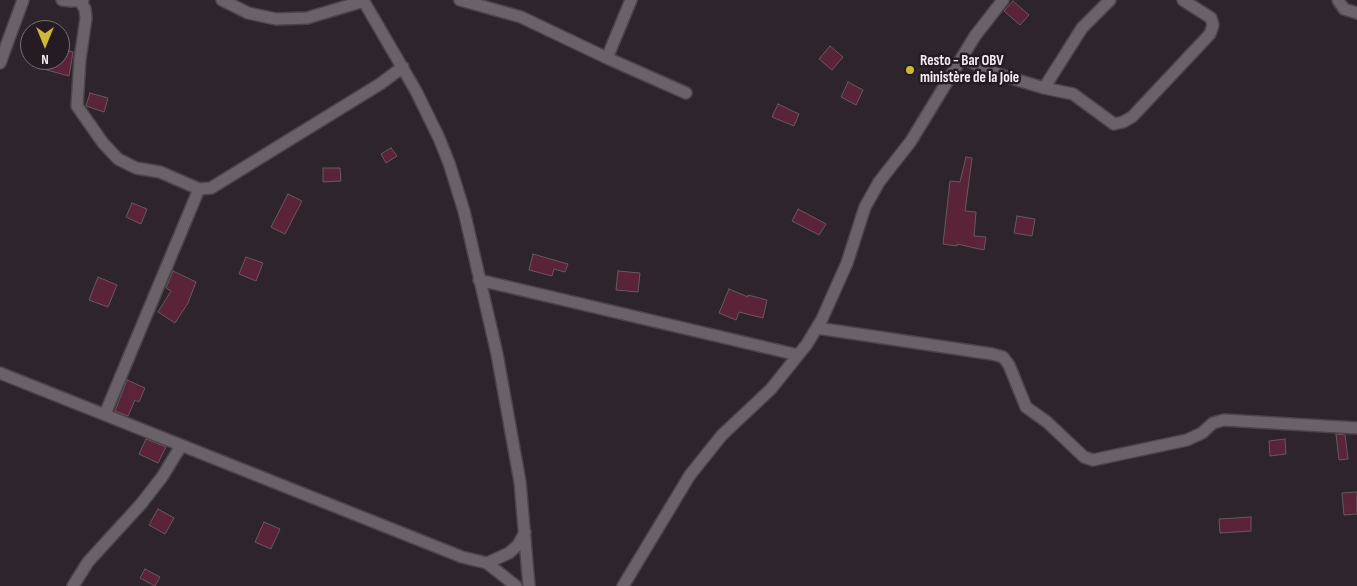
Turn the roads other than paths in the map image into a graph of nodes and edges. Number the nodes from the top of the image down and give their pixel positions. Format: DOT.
graph roads {
  1 [pos="23,0"];
  2 [pos="62,0"];
  3 [pos="222,0"];
  4 [pos="364,0"];
  5 [pos="460,0"];
  6 [pos="630,0"];
  7 [pos="1002,0"];
  8 [pos="1110,0"];
  9 [pos="1183,0"];
  10 [pos="1338,0"];
  11 [pos="82,1"];
  12 [pos="1357,13"];
  13 [pos="607,58"];
  14 [pos="962,58"];
  15 [pos="0,63"];
  16 [pos="403,67"];
  17 [pos="1044,88"];
  18 [pos="686,93"];
  19 [pos="199,189"];
  20 [pos="480,280"];
  21 [pos="817,328"];
  22 [pos="798,355"];
  23 [pos="0,373"];
  24 [pos="105,414"];
  25 [pos="1357,428"];
  26 [pos="180,446"];
  27 [pos="525,532"];
  28 [pos="487,563"];
  29 [pos="72,586"];
  30 [pos="516,586"];
  31 [pos="528,586"];
  32 [pos="623,586"];
  1 -- 15 [label="street"];
  2 -- 11 [label="street"];
  3 -- 4 [label="street"];
  4 -- 16 [label="street"];
  5 -- 13 [label="street"];
  6 -- 13 [label="street"];
  7 -- 14 [label="street"];
  8 -- 17 [label="street"];
  9 -- 17 [label="street"];
  10 -- 12 [label="street"];
  11 -- 19 [label="street"];
  13 -- 18 [label="street"];
  14 -- 17 [label="street"];
  14 -- 21 [label="street"];
  16 -- 19 [label="street"];
  16 -- 20 [label="street"];
  19 -- 24 [label="street"];
  20 -- 22 [label="street"];
  20 -- 27 [label="street"];
  21 -- 22 [label="street"];
  21 -- 25 [label="street"];
  22 -- 32 [label="street"];
  23 -- 24 [label="street"];
  24 -- 26 [label="street"];
  26 -- 28 [label="street"];
  26 -- 29 [label="street"];
  27 -- 28 [label="street"];
  27 -- 31 [label="street"];
  28 -- 30 [label="street"];
}
